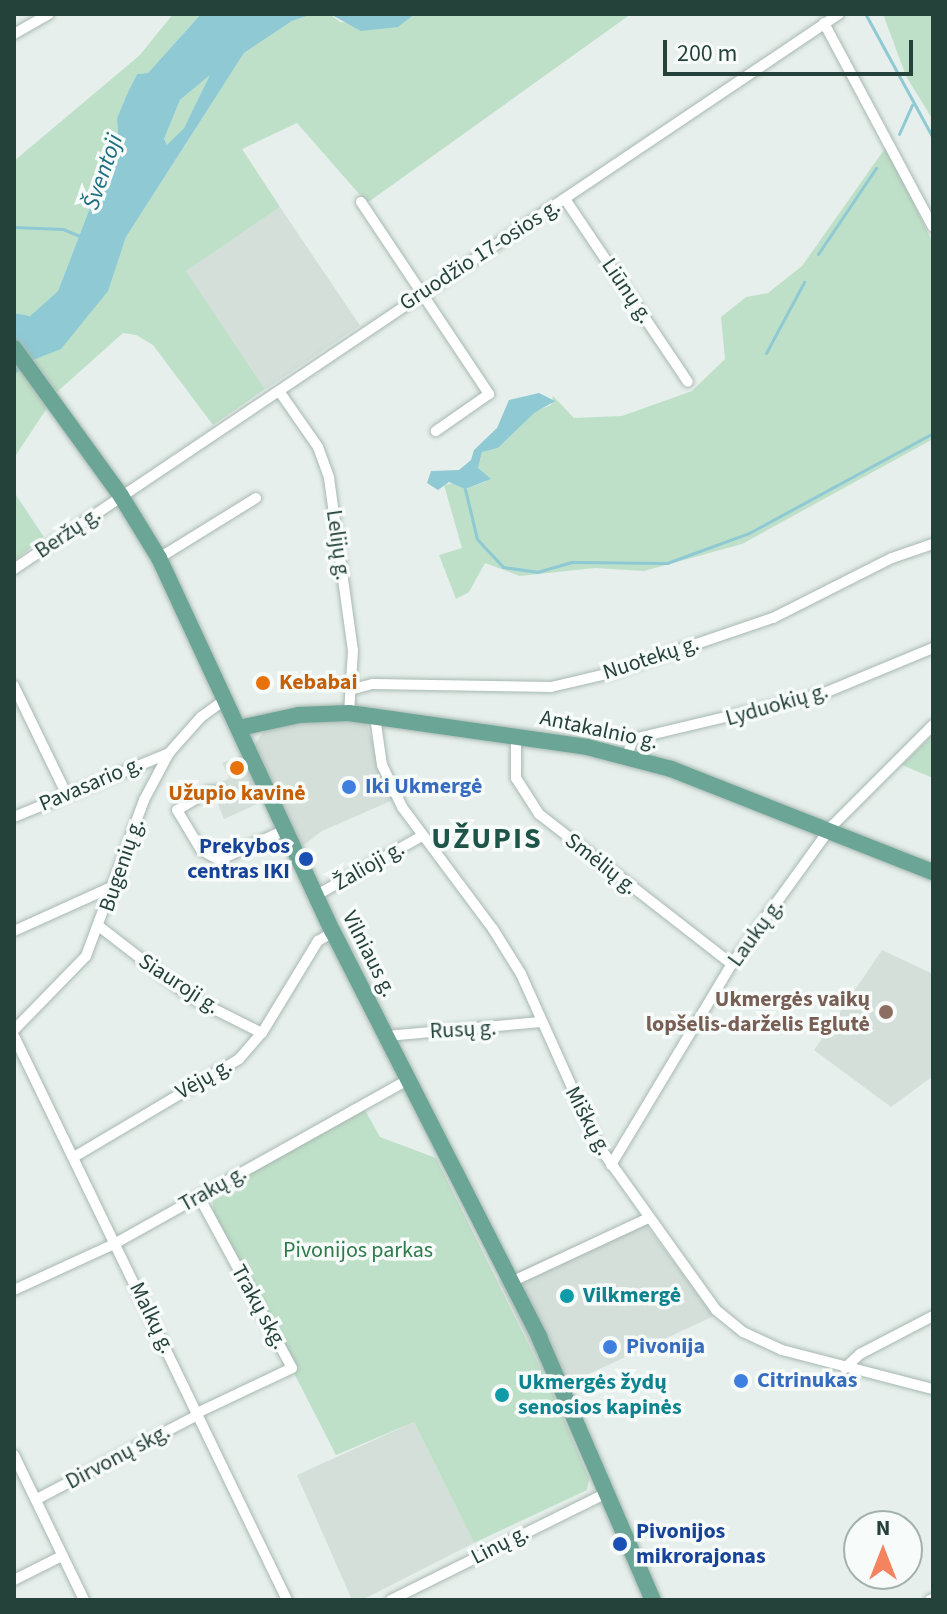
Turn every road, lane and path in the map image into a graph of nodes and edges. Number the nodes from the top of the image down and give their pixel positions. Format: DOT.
graph roads {
  1 [pos="49,14"];
  2 [pos="839,14"];
  3 [pos="824,23"];
  4 [pos="14,34"];
  5 [pos="565,199"];
  6 [pos="361,202"];
  7 [pos="933,227"];
  8 [pos="422,294"];
  9 [pos="14,348"];
  10 [pos="688,382"];
  11 [pos="279,391"];
  12 [pos="436,431"];
  13 [pos="121,496"];
  14 [pos="256,498"];
  15 [pos="933,544"];
  16 [pos="159,558"];
  17 [pos="14,569"];
  18 [pos="933,648"];
  19 [pos="14,686"];
  20 [pos="350,690"];
  21 [pos="227,698"];
  22 [pos="349,713"];
  23 [pos="375,717"];
  24 [pos="933,725"];
  25 [pos="239,728"];
  26 [pos="516,736"];
  27 [pos="169,753"];
  28 [pos="627,756"];
  29 [pos="221,791"];
  30 [pos="67,795"];
  31 [pos="14,817"];
  32 [pos="283,831"];
  33 [pos="828,832"];
  34 [pos="422,836"];
  35 [pos="933,872"];
  36 [pos="116,885"];
  37 [pos="315,896"];
  38 [pos="100,927"];
  39 [pos="14,931"];
  40 [pos="333,932"];
  41 [pos="732,964"];
  42 [pos="540,1022"];
  43 [pos="14,1030"];
  44 [pos="262,1033"];
  45 [pos="14,1036"];
  46 [pos="387,1036"];
  47 [pos="409,1079"];
  48 [pos="74,1157"];
  49 [pos="611,1165"];
  50 [pos="199,1197"];
  51 [pos="648,1218"];
  52 [pos="116,1243"];
  53 [pos="511,1282"];
  54 [pos="14,1290"];
  55 [pos="933,1316"];
  56 [pos="845,1368"];
  57 [pos="933,1389"];
  58 [pos="198,1414"];
  59 [pos="14,1455"];
  60 [pos="609,1492"];
  61 [pos="37,1499"];
  62 [pos="62,1556"];
  63 [pos="14,1580"];
  64 [pos="84,1600"];
  65 [pos="287,1600"];
  66 [pos="391,1600"];
  67 [pos="653,1600"];
  1 -- 4 [label="street"];
  2 -- 3 [label="street, Gruodžio 17-osios g."];
  3 -- 5 [label="street, Gruodžio 17-osios g."];
  3 -- 7 [label="street"];
  5 -- 8 [label="street, Gruodžio 17-osios g."];
  5 -- 10 [label="street, Liūnų g."];
  6 -- 8 [label="street"];
  8 -- 11 [label="street, Gruodžio 17-osios g."];
  8 -- 12 [label="street"];
  9 -- 13 [label="main road, Vilniaus g."];
  11 -- 13 [label="street, Gruodžio 17-osios g."];
  11 -- 20 [label="street, Lelijų g."];
  13 -- 16 [label="main road, Vilniaus g."];
  13 -- 17 [label="street, Beržų g."];
  14 -- 16 [label="street"];
  15 -- 20 [label="street, Nuotekų g."];
  16 -- 21 [label="main road, Vilniaus g."];
  18 -- 28 [label="street, Lyduokių g."];
  19 -- 30 [label="street"];
  20 -- 22 [label="street, Lelijų g."];
  21 -- 25 [label="main road, Vilniaus g."];
  21 -- 27 [label="street, Bugenių g."];
  22 -- 23 [label="main road, Antakalnio g."];
  22 -- 25 [label="main road, Antakalnio g."];
  23 -- 26 [label="main road, Antakalnio g."];
  23 -- 34 [label="street, Miškų g."];
  24 -- 33 [label="street, Laukų g."];
  25 -- 32 [label="main road, Vilniaus g."];
  26 -- 28 [label="main road, Antakalnio g."];
  26 -- 41 [label="street, Smėlių g."];
  27 -- 30 [label="street, Pavasario g."];
  27 -- 36 [label="street, Bugenių g."];
  28 -- 33 [label="main road, Antakalnio g."];
  29 -- 32 [label="street"];
  30 -- 31 [label="street, Pavasario g."];
  32 -- 37 [label="main road, Vilniaus g."];
  33 -- 35 [label="main road, Antakalnio g."];
  33 -- 41 [label="street, Laukų g."];
  34 -- 37 [label="street, Žalioji g."];
  34 -- 42 [label="street, Miškų g."];
  36 -- 38 [label="street, Bugenių g."];
  36 -- 39 [label="street"];
  37 -- 40 [label="main road, Vilniaus g."];
  38 -- 43 [label="street, Bugenių g."];
  38 -- 44 [label="street, Siauroji g."];
  40 -- 44 [label="street, Vėjų g."];
  40 -- 46 [label="main road, Vilniaus g."];
  41 -- 49 [label="street, Laukų g."];
  42 -- 46 [label="street, Rusų g."];
  42 -- 49 [label="street, Miškų g."];
  44 -- 48 [label="street, Vėjų g."];
  45 -- 48 [label="street, Malkų g."];
  46 -- 47 [label="main road, Vilniaus g."];
  47 -- 50 [label="street, Trakų g."];
  47 -- 53 [label="main road, Vilniaus g."];
  48 -- 52 [label="street, Malkų g."];
  49 -- 51 [label="street, Miškų g."];
  50 -- 52 [label="street, Trakų g."];
  50 -- 58 [label="street, Trakų skg."];
  51 -- 53 [label="street"];
  51 -- 56 [label="street, Miškų g."];
  52 -- 54 [label="street, Trakų g."];
  52 -- 58 [label="street, Malkų g."];
  53 -- 60 [label="main road, Vilniaus g."];
  55 -- 56 [label="street"];
  56 -- 57 [label="street, Miškų g."];
  58 -- 61 [label="street, Dirvonų skg."];
  58 -- 65 [label="street, Malkų g."];
  59 -- 61 [label="street"];
  60 -- 66 [label="street, Linų g."];
  60 -- 67 [label="main road, Vilniaus g."];
  61 -- 62 [label="street"];
  62 -- 63 [label="street"];
  62 -- 64 [label="street"];
}
